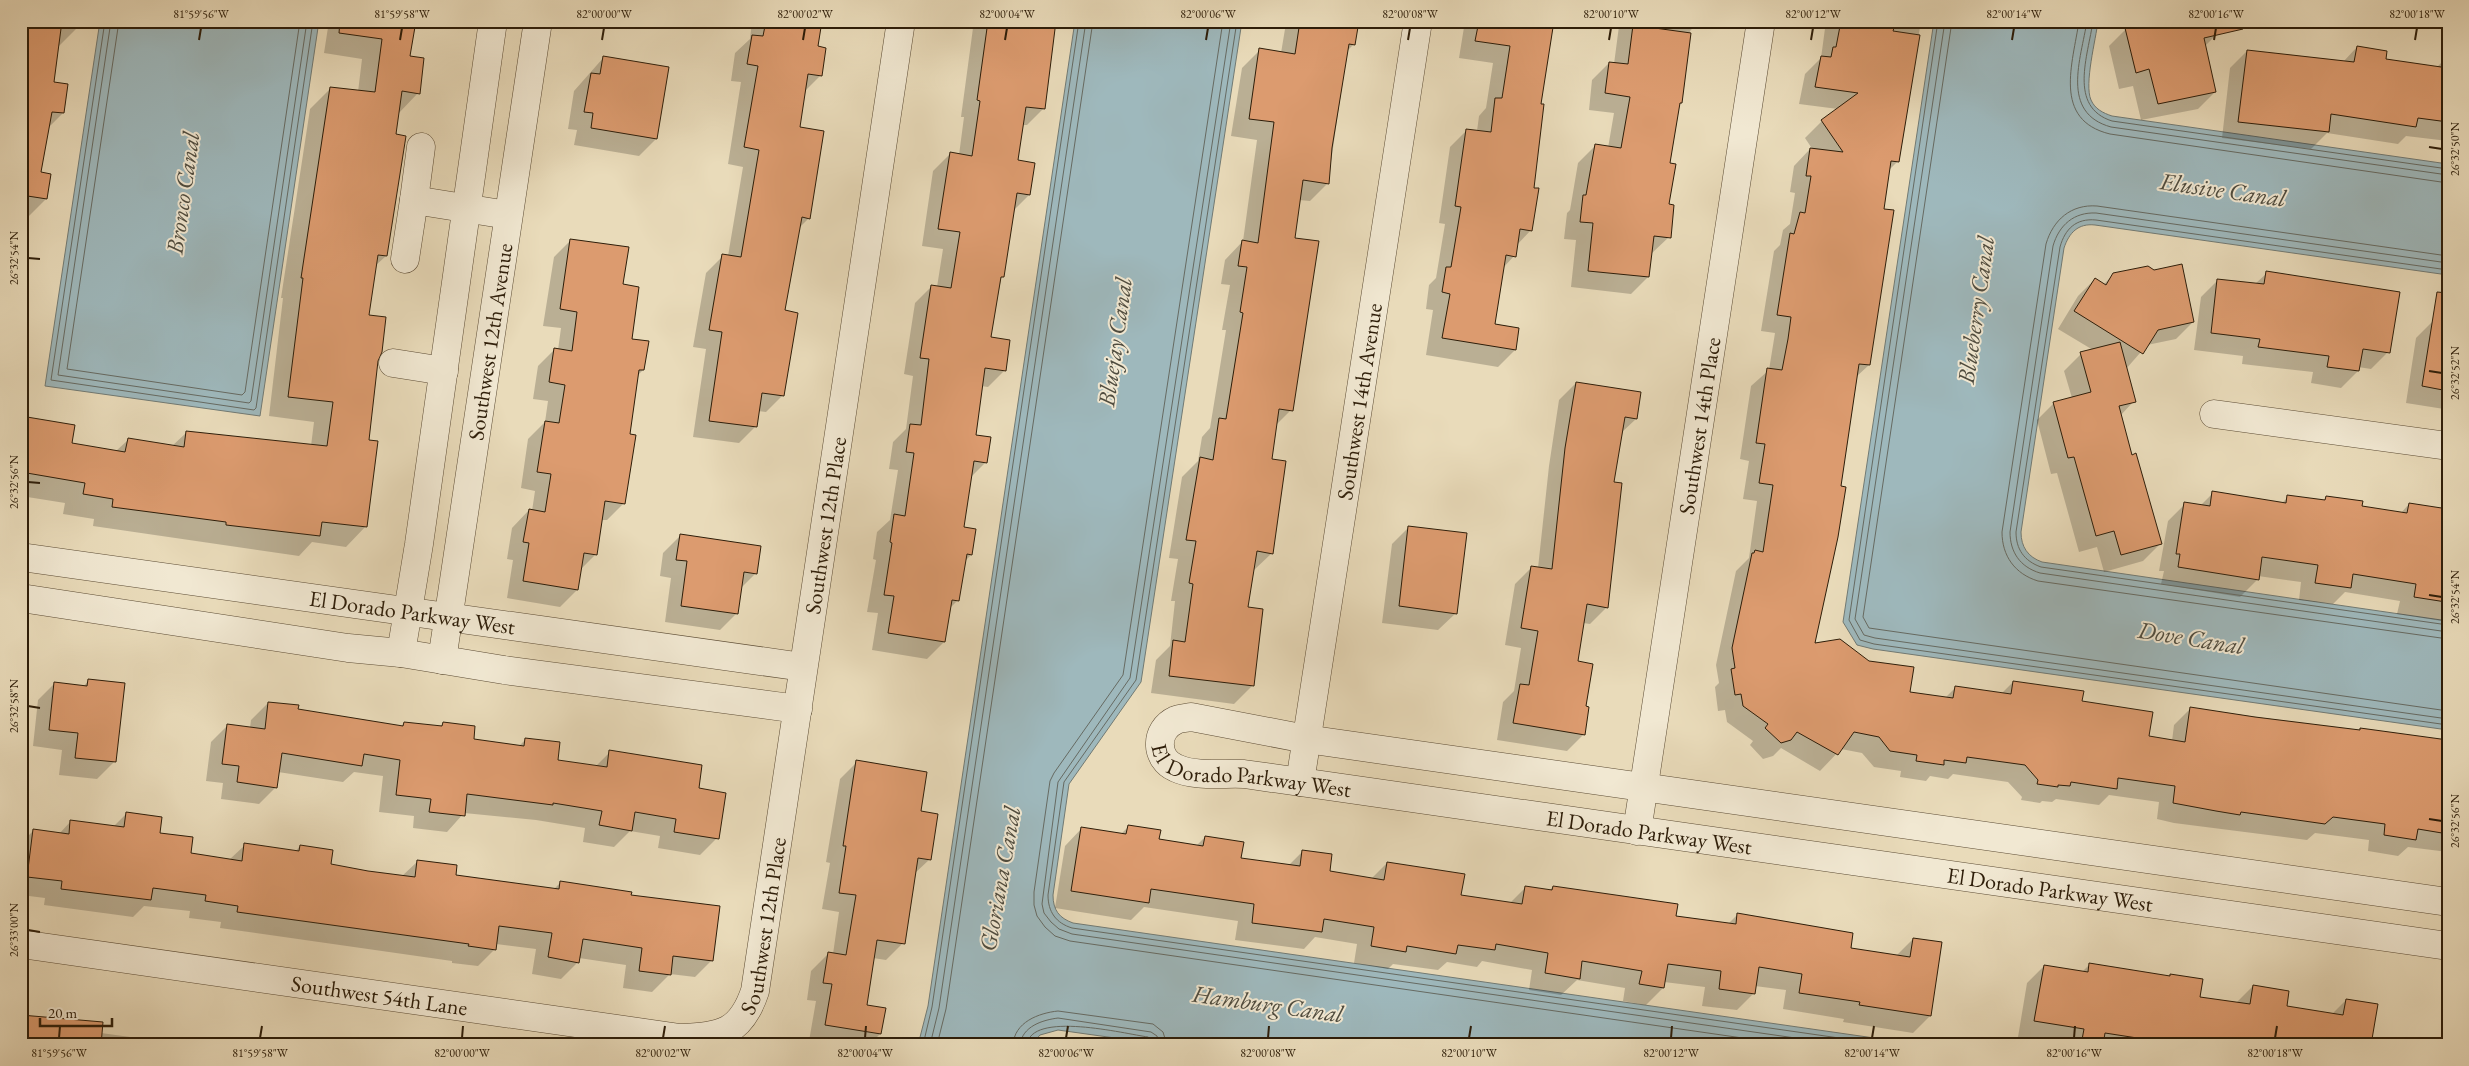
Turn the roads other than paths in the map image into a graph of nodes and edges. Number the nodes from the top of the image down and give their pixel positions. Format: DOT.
graph roads {
  1 [pos="494,21"];
  2 [pos="538,21"];
  3 [pos="901,21"];
  4 [pos="1418,21"];
  5 [pos="1761,21"];
  6 [pos="422,147"];
  7 [pos="414,200"];
  8 [pos="466,208"];
  9 [pos="508,215"];
  10 [pos="405,259"];
  11 [pos="393,363"];
  12 [pos="444,371"];
  13 [pos="2214,414"];
  14 [pos="2448,446"];
  15 [pos="21,557"];
  16 [pos="21,598"];
  17 [pos="406,612"];
  18 [pos="448,617"];
  19 [pos="401,653"];
  20 [pos="442,660"];
  21 [pos="803,667"];
  22 [pos="798,709"];
  23 [pos="1306,739"];
  24 [pos="1300,782"];
  25 [pos="1642,787"];
  26 [pos="1636,831"];
  27 [pos="2298,881"];
  28 [pos="2448,902"];
  29 [pos="2292,924"];
  30 [pos="21,944"];
  31 [pos="2448,946"];
  32 [pos="736,1025"];
  1 -- 8 [label="street, Southwest 12th Avenue"];
  2 -- 9 [label="street, Southwest 12th Avenue"];
  3 -- 21 [label="street, Southwest 12th Place"];
  4 -- 23 [label="street, Southwest 14th Avenue"];
  5 -- 25 [label="street, Southwest 14th Place"];
  6 -- 7 [label="street"];
  7 -- 8 [label="street"];
  7 -- 10 [label="street"];
  8 -- 9 [label="street"];
  8 -- 12 [label="street, Southwest 12th Avenue"];
  9 -- 18 [label="street, Southwest 12th Avenue"];
  11 -- 12 [label="street"];
  12 -- 17 [label="street, Southwest 12th Avenue"];
  13 -- 14 [label="street"];
  15 -- 17 [label="street, El Dorado Parkway West"];
  16 -- 19 [label="street, El Dorado Parkway West"];
  17 -- 18 [label="street, El Dorado Parkway West"];
  17 -- 19 [label="street, Southwest 12th Avenue"];
  18 -- 20 [label="street, Southwest 12th Avenue"];
  18 -- 21 [label="street, El Dorado Parkway West"];
  19 -- 20 [label="street, El Dorado Parkway West"];
  20 -- 22 [label="street, El Dorado Parkway West"];
  21 -- 22 [label="street, Southwest 12th Place"];
  22 -- 32 [label="street, Southwest 12th Place"];
  23 -- 24 [label="street, Southwest 14th Avenue"];
  23 -- 24 [label="street, El Dorado Parkway West"];
  23 -- 25 [label="street, El Dorado Parkway West"];
  24 -- 26 [label="street, El Dorado Parkway West"];
  25 -- 26 [label="street, Southwest 14th Place"];
  25 -- 27 [label="street, El Dorado Parkway West"];
  26 -- 29 [label="street, El Dorado Parkway West"];
  27 -- 28 [label="street, El Dorado Parkway West"];
  27 -- 29 [label="street"];
  29 -- 31 [label="street, El Dorado Parkway West"];
  30 -- 32 [label="street, Southwest 54th Lane"];
}
